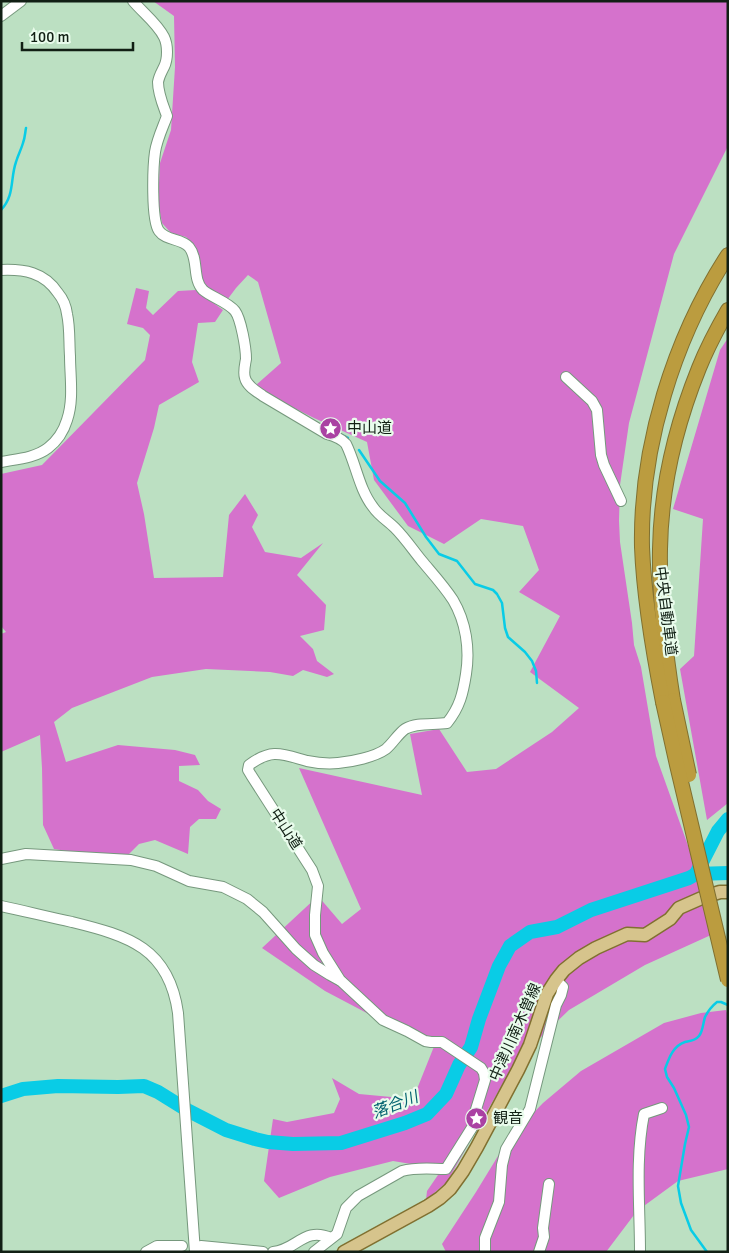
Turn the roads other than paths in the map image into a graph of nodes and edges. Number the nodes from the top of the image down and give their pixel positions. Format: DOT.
graph roads {
  1 [pos="21,1"];
  2 [pos="133,1"];
  3 [pos="1,16"];
  4 [pos="728,254"];
  5 [pos="1,270"];
  6 [pos="728,310"];
  7 [pos="566,377"];
  8 [pos="1,462"];
  9 [pos="621,501"];
  10 [pos="668,701"];
  11 [pos="1,859"];
  12 [pos="728,892"];
  13 [pos="1,906"];
  14 [pos="728,943"];
  15 [pos="340,980"];
  16 [pos="556,980"];
  17 [pos="728,980"];
  18 [pos="662,1108"];
  19 [pos="549,1184"];
  20 [pos="331,1238"];
  21 [pos="182,1246"];
  22 [pos="198,1249"];
  23 [pos="146,1252"];
  24 [pos="263,1252"];
  25 [pos="274,1252"];
  26 [pos="314,1252"];
  27 [pos="344,1252"];
  28 [pos="485,1252"];
  29 [pos="538,1252"];
  30 [pos="640,1252"];
  1 -- 3 [label="street"];
  2 -- 15 [label="street, 中山道"];
  4 -- 10 [label="highway, 中央自動車道"];
  5 -- 8 [label="street"];
  6 -- 10 [label="highway, 中央自動車道"];
  7 -- 9 [label="street"];
  10 -- 14 [label="highway, 中央自動車道, bridge"];
  10 -- 17 [label="highway, 中央自動車道, bridge"];
  11 -- 15 [label="street"];
  12 -- 16 [label="main road, 中津川南木曽線"];
  13 -- 22 [label="street"];
  15 -- 20 [label="street, 中山道"];
  16 -- 27 [label="main road, 中津川南木曽線"];
  16 -- 28 [label="street"];
  18 -- 30 [label="street"];
  19 -- 29 [label="street"];
  20 -- 25 [label="street"];
  20 -- 26 [label="street"];
  21 -- 23 [label="street"];
  22 -- 24 [label="street"];
}
